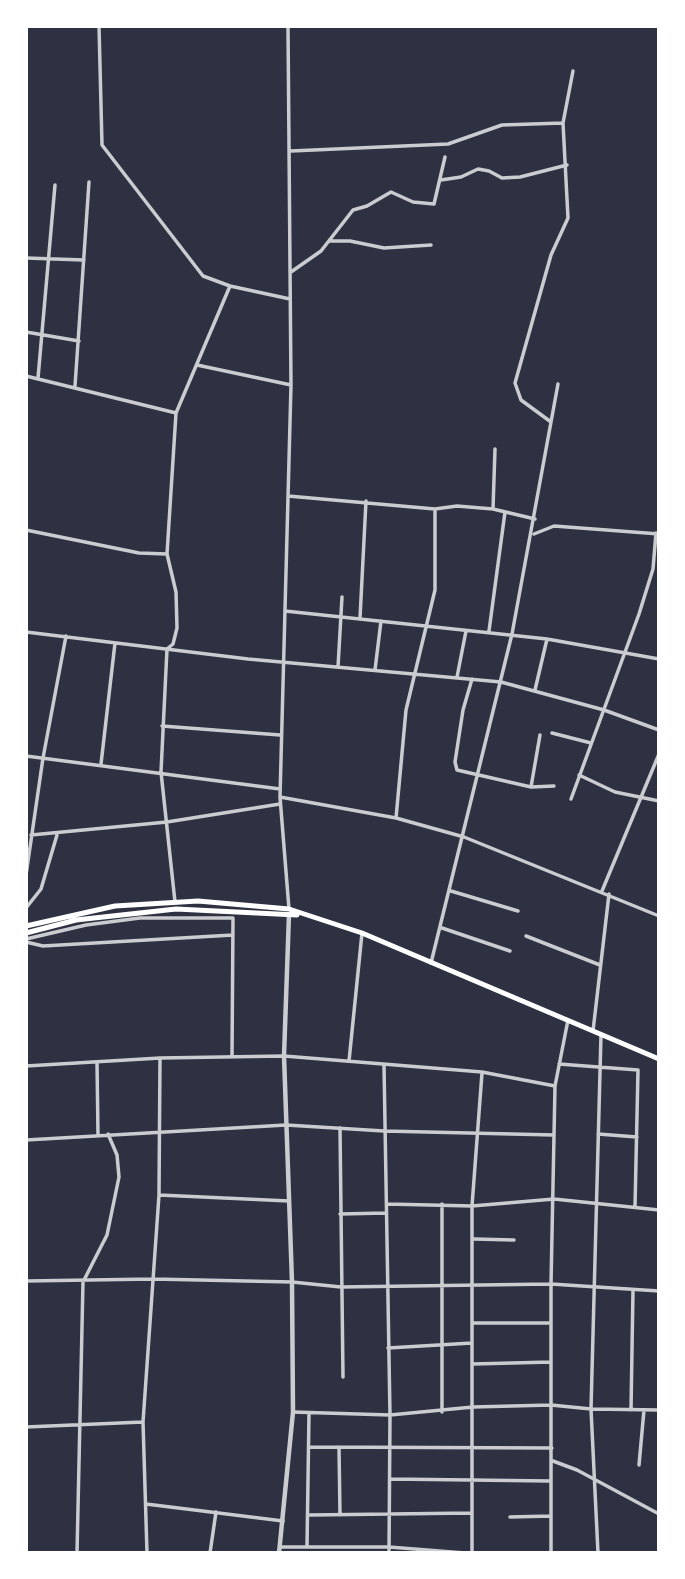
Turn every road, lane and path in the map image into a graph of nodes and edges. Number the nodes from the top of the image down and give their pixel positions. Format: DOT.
graph roads {
  1 [pos="99,26"];
  2 [pos="288,26"];
  3 [pos="573,71"];
  4 [pos="563,123"];
  5 [pos="291,151"];
  6 [pos="445,157"];
  7 [pos="567,164"];
  8 [pos="440,180"];
  9 [pos="89,181"];
  10 [pos="55,185"];
  11 [pos="330,241"];
  12 [pos="431,246"];
  13 [pos="26,258"];
  14 [pos="48,260"];
  15 [pos="85,260"];
  16 [pos="291,272"];
  17 [pos="230,286"];
  18 [pos="290,299"];
  19 [pos="26,332"];
  20 [pos="42,335"];
  21 [pos="80,341"];
  22 [pos="197,365"];
  23 [pos="26,376"];
  24 [pos="38,378"];
  25 [pos="558,384"];
  26 [pos="291,385"];
  27 [pos="75,386"];
  28 [pos="176,413"];
  29 [pos="551,422"];
  30 [pos="495,449"];
  31 [pos="288,496"];
  32 [pos="366,501"];
  33 [pos="435,509"];
  34 [pos="493,509"];
  35 [pos="505,512"];
  36 [pos="535,519"];
  37 [pos="26,530"];
  38 [pos="657,533"];
  39 [pos="532,534"];
  40 [pos="167,554"];
  41 [pos="342,597"];
  42 [pos="285,611"];
  43 [pos="341,617"];
  44 [pos="360,618"];
  45 [pos="381,621"];
  46 [pos="427,625"];
  47 [pos="466,631"];
  48 [pos="489,631"];
  49 [pos="26,632"];
  50 [pos="512,634"];
  51 [pos="66,636"];
  52 [pos="547,639"];
  53 [pos="115,643"];
  54 [pos="167,649"];
  55 [pos="627,652"];
  56 [pos="659,659"];
  57 [pos="285,662"];
  58 [pos="338,667"];
  59 [pos="375,670"];
  60 [pos="414,674"];
  61 [pos="457,677"];
  62 [pos="472,679"];
  63 [pos="501,682"];
  64 [pos="535,690"];
  65 [pos="604,710"];
  66 [pos="162,726"];
  67 [pos="659,730"];
  68 [pos="552,733"];
  69 [pos="280,735"];
  70 [pos="540,735"];
  71 [pos="591,743"];
  72 [pos="659,754"];
  73 [pos="26,756"];
  74 [pos="43,758"];
  75 [pos="101,764"];
  76 [pos="161,772"];
  77 [pos="579,775"];
  78 [pos="478,777"];
  79 [pos="554,786"];
  80 [pos="531,788"];
  81 [pos="280,789"];
  82 [pos="280,797"];
  83 [pos="571,799"];
  84 [pos="642,799"];
  85 [pos="659,801"];
  86 [pos="281,804"];
  87 [pos="396,818"];
  88 [pos="167,822"];
  89 [pos="31,835"];
  90 [pos="57,835"];
  91 [pos="464,837"];
  92 [pos="26,875"];
  93 [pos="451,891"];
  94 [pos="602,891"];
  95 [pos="609,894"];
  96 [pos="176,902"];
  97 [pos="233,904"];
  98 [pos="26,908"];
  99 [pos="518,911"];
  100 [pos="289,913"];
  101 [pos="233,915"];
  102 [pos="659,916"];
  103 [pos="26,926"];
  104 [pos="442,928"];
  105 [pos="26,933"];
  106 [pos="362,933"];
  107 [pos="233,935"];
  108 [pos="526,936"];
  109 [pos="26,941"];
  110 [pos="510,951"];
  111 [pos="431,963"];
  112 [pos="600,965"];
  113 [pos="568,1020"];
  114 [pos="593,1032"];
  115 [pos="601,1035"];
  116 [pos="284,1056"];
  117 [pos="232,1057"];
  118 [pos="160,1058"];
  119 [pos="659,1059"];
  120 [pos="349,1061"];
  121 [pos="97,1062"];
  122 [pos="384,1064"];
  123 [pos="559,1064"];
  124 [pos="600,1065"];
  125 [pos="26,1066"];
  126 [pos="482,1072"];
  127 [pos="555,1086"];
  128 [pos="286,1125"];
  129 [pos="340,1128"];
  130 [pos="161,1131"];
  131 [pos="384,1131"];
  132 [pos="479,1132"];
  133 [pos="108,1134"];
  134 [pos="598,1134"];
  135 [pos="98,1135"];
  136 [pos="554,1135"];
  137 [pos="637,1137"];
  138 [pos="26,1140"];
  139 [pos="159,1195"];
  140 [pos="554,1199"];
  141 [pos="289,1201"];
  142 [pos="387,1203"];
  143 [pos="442,1204"];
  144 [pos="596,1204"];
  145 [pos="472,1206"];
  146 [pos="635,1208"];
  147 [pos="659,1210"];
  148 [pos="386,1213"];
  149 [pos="340,1214"];
  150 [pos="474,1239"];
  151 [pos="514,1240"];
  152 [pos="153,1279"];
  153 [pos="26,1281"];
  154 [pos="83,1282"];
  155 [pos="292,1282"];
  156 [pos="440,1284"];
  157 [pos="471,1284"];
  158 [pos="551,1284"];
  159 [pos="388,1285"];
  160 [pos="595,1286"];
  161 [pos="341,1287"];
  162 [pos="633,1289"];
  163 [pos="659,1291"];
  164 [pos="551,1323"];
  165 [pos="473,1324"];
  166 [pos="472,1343"];
  167 [pos="441,1345"];
  168 [pos="388,1349"];
  169 [pos="551,1362"];
  170 [pos="473,1364"];
  171 [pos="343,1377"];
  172 [pos="551,1405"];
  173 [pos="473,1407"];
  174 [pos="591,1409"];
  175 [pos="631,1410"];
  176 [pos="644,1410"];
  177 [pos="659,1410"];
  178 [pos="293,1412"];
  179 [pos="442,1412"];
  180 [pos="309,1413"];
  181 [pos="390,1415"];
  182 [pos="143,1422"];
  183 [pos="80,1424"];
  184 [pos="26,1427"];
  185 [pos="309,1447"];
  186 [pos="339,1447"];
  187 [pos="470,1447"];
  188 [pos="390,1448"];
  189 [pos="552,1448"];
  190 [pos="552,1461"];
  191 [pos="639,1465"];
  192 [pos="390,1479"];
  193 [pos="472,1480"];
  194 [pos="551,1481"];
  195 [pos="596,1481"];
  196 [pos="146,1504"];
  197 [pos="216,1512"];
  198 [pos="472,1513"];
  199 [pos="659,1514"];
  200 [pos="310,1515"];
  201 [pos="341,1515"];
  202 [pos="389,1515"];
  203 [pos="551,1516"];
  204 [pos="510,1517"];
  205 [pos="284,1521"];
  206 [pos="307,1547"];
  207 [pos="280,1550"];
  208 [pos="389,1550"];
  209 [pos="77,1553"];
  210 [pos="148,1553"];
  211 [pos="209,1553"];
  212 [pos="465,1553"];
  213 [pos="472,1553"];
  214 [pos="551,1553"];
  215 [pos="598,1553"];
  1 -- 17 [label="street"];
  2 -- 5 [label="street"];
  3 -- 4 [label="street"];
  4 -- 5 [label="street"];
  4 -- 7 [label="street"];
  5 -- 16 [label="street"];
  6 -- 8 [label="street"];
  7 -- 8 [label="street"];
  7 -- 29 [label="street"];
  8 -- 11 [label="street"];
  9 -- 15 [label="street"];
  10 -- 14 [label="street"];
  11 -- 12 [label="street"];
  11 -- 16 [label="street"];
  13 -- 14 [label="street"];
  14 -- 15 [label="street"];
  14 -- 20 [label="street"];
  15 -- 21 [label="street"];
  16 -- 18 [label="street"];
  17 -- 18 [label="street"];
  17 -- 22 [label="street"];
  18 -- 26 [label="street"];
  19 -- 20 [label="street"];
  20 -- 21 [label="street"];
  20 -- 24 [label="street"];
  21 -- 27 [label="street"];
  22 -- 26 [label="street"];
  22 -- 28 [label="street"];
  23 -- 24 [label="street"];
  24 -- 27 [label="street"];
  25 -- 29 [label="street"];
  26 -- 31 [label="street"];
  27 -- 28 [label="street"];
  28 -- 40 [label="street"];
  29 -- 36 [label="street"];
  30 -- 34 [label="street"];
  31 -- 32 [label="street"];
  31 -- 42 [label="street"];
  32 -- 33 [label="street"];
  32 -- 44 [label="street"];
  33 -- 34 [label="street"];
  33 -- 46 [label="street"];
  34 -- 35 [label="street"];
  35 -- 36 [label="street"];
  35 -- 48 [label="street"];
  36 -- 39 [label="street"];
  37 -- 40 [label="street"];
  38 -- 39 [label="street"];
  38 -- 55 [label="street"];
  39 -- 50 [label="street"];
  40 -- 54 [label="street"];
  41 -- 43 [label="street"];
  42 -- 43 [label="street"];
  42 -- 57 [label="street"];
  43 -- 44 [label="street"];
  43 -- 58 [label="street"];
  44 -- 45 [label="street"];
  45 -- 46 [label="street"];
  45 -- 59 [label="street"];
  46 -- 47 [label="street"];
  46 -- 60 [label="street"];
  47 -- 48 [label="street"];
  47 -- 61 [label="street"];
  48 -- 50 [label="street"];
  49 -- 51 [label="street"];
  50 -- 52 [label="street"];
  50 -- 63 [label="street"];
  51 -- 53 [label="street"];
  51 -- 74 [label="street"];
  52 -- 55 [label="street"];
  52 -- 64 [label="street"];
  53 -- 54 [label="street"];
  53 -- 75 [label="street"];
  54 -- 57 [label="street"];
  54 -- 66 [label="street"];
  55 -- 56 [label="street"];
  55 -- 65 [label="street"];
  57 -- 58 [label="street"];
  57 -- 69 [label="street"];
  58 -- 59 [label="street"];
  59 -- 60 [label="street"];
  60 -- 61 [label="street"];
  60 -- 87 [label="street"];
  61 -- 62 [label="street"];
  62 -- 63 [label="street"];
  62 -- 78 [label="street"];
  63 -- 64 [label="street"];
  63 -- 78 [label="street"];
  64 -- 65 [label="street"];
  65 -- 67 [label="street"];
  65 -- 71 [label="street"];
  66 -- 69 [label="street"];
  66 -- 76 [label="street"];
  68 -- 71 [label="street"];
  69 -- 81 [label="street"];
  70 -- 80 [label="street"];
  71 -- 77 [label="street"];
  72 -- 84 [label="street"];
  73 -- 74 [label="street"];
  74 -- 75 [label="street"];
  74 -- 89 [label="street"];
  75 -- 76 [label="street"];
  76 -- 81 [label="street"];
  76 -- 88 [label="street"];
  77 -- 83 [label="street"];
  77 -- 84 [label="street"];
  78 -- 80 [label="street"];
  78 -- 91 [label="street"];
  79 -- 80 [label="street"];
  81 -- 82 [label="street"];
  82 -- 86 [label="street"];
  82 -- 87 [label="street"];
  84 -- 85 [label="street"];
  84 -- 94 [label="street"];
  86 -- 88 [label="street"];
  86 -- 100 [label="street"];
  87 -- 91 [label="street"];
  88 -- 90 [label="street"];
  88 -- 96 [label="street"];
  89 -- 90 [label="street"];
  89 -- 92 [label="street"];
  90 -- 98 [label="street"];
  91 -- 93 [label="street"];
  91 -- 94 [label="street"];
  93 -- 99 [label="street"];
  93 -- 104 [label="street"];
  94 -- 95 [label="street"];
  95 -- 102 [label="street"];
  95 -- 112 [label="street"];
  96 -- 97 [label="main road"];
  96 -- 103 [label="main road"];
  97 -- 100 [label="main road"];
  97 -- 101 [label="street"];
  100 -- 101 [label="main road"];
  100 -- 106 [label="main road"];
  100 -- 116 [label="street"];
  101 -- 105 [label="main road"];
  101 -- 107 [label="street"];
  101 -- 109 [label="street"];
  104 -- 110 [label="street"];
  104 -- 111 [label="street"];
  106 -- 111 [label="main road"];
  106 -- 120 [label="street"];
  107 -- 109 [label="street"];
  107 -- 117 [label="street"];
  108 -- 112 [label="street"];
  111 -- 113 [label="main road"];
  112 -- 114 [label="street"];
  113 -- 114 [label="main road"];
  113 -- 123 [label="street"];
  114 -- 115 [label="main road"];
  115 -- 119 [label="main road"];
  115 -- 124 [label="street"];
  116 -- 117 [label="street"];
  116 -- 120 [label="street"];
  116 -- 128 [label="street"];
  117 -- 118 [label="street"];
  118 -- 121 [label="street"];
  118 -- 130 [label="street"];
  120 -- 122 [label="street"];
  121 -- 125 [label="street"];
  121 -- 135 [label="street"];
  122 -- 126 [label="street"];
  122 -- 131 [label="street"];
  123 -- 124 [label="street"];
  123 -- 127 [label="street"];
  124 -- 134 [label="street"];
  124 -- 137 [label="street"];
  126 -- 127 [label="street"];
  126 -- 132 [label="street"];
  127 -- 136 [label="street"];
  128 -- 129 [label="street"];
  128 -- 130 [label="street"];
  128 -- 141 [label="street"];
  129 -- 131 [label="street"];
  129 -- 149 [label="street"];
  130 -- 133 [label="street"];
  130 -- 139 [label="street"];
  131 -- 132 [label="street"];
  131 -- 142 [label="street"];
  132 -- 136 [label="street"];
  132 -- 145 [label="street"];
  133 -- 135 [label="street"];
  133 -- 154 [label="street"];
  134 -- 137 [label="street"];
  134 -- 144 [label="street"];
  135 -- 138 [label="street"];
  136 -- 140 [label="street"];
  137 -- 146 [label="street"];
  139 -- 141 [label="street"];
  139 -- 152 [label="street"];
  140 -- 144 [label="street"];
  140 -- 145 [label="street"];
  140 -- 158 [label="street"];
  141 -- 155 [label="street"];
  142 -- 143 [label="street"];
  142 -- 148 [label="street"];
  143 -- 145 [label="street"];
  143 -- 156 [label="street"];
  144 -- 146 [label="street"];
  144 -- 160 [label="street"];
  145 -- 150 [label="street"];
  146 -- 147 [label="street"];
  148 -- 149 [label="street"];
  148 -- 159 [label="street"];
  149 -- 161 [label="street"];
  150 -- 151 [label="street"];
  150 -- 157 [label="street"];
  152 -- 154 [label="street"];
  152 -- 155 [label="street"];
  152 -- 182 [label="street"];
  153 -- 154 [label="street"];
  154 -- 183 [label="street"];
  155 -- 161 [label="street"];
  155 -- 178 [label="street"];
  156 -- 157 [label="street"];
  156 -- 159 [label="street"];
  156 -- 167 [label="street"];
  157 -- 158 [label="street"];
  157 -- 165 [label="street"];
  158 -- 160 [label="street"];
  158 -- 164 [label="street"];
  159 -- 161 [label="street"];
  159 -- 168 [label="street"];
  160 -- 162 [label="street"];
  160 -- 174 [label="street"];
  161 -- 171 [label="street"];
  162 -- 163 [label="street"];
  162 -- 175 [label="street"];
  164 -- 165 [label="street"];
  164 -- 169 [label="street"];
  165 -- 166 [label="street"];
  166 -- 167 [label="street"];
  166 -- 170 [label="street"];
  167 -- 168 [label="street"];
  167 -- 179 [label="street"];
  168 -- 181 [label="street"];
  169 -- 170 [label="street"];
  169 -- 172 [label="street"];
  170 -- 173 [label="street"];
  172 -- 173 [label="street"];
  172 -- 174 [label="street"];
  172 -- 189 [label="street"];
  173 -- 179 [label="street"];
  173 -- 187 [label="street"];
  174 -- 175 [label="street"];
  174 -- 195 [label="street"];
  175 -- 176 [label="street"];
  176 -- 177 [label="street"];
  176 -- 191 [label="street"];
  178 -- 180 [label="street"];
  178 -- 205 [label="street"];
  179 -- 181 [label="street"];
  180 -- 181 [label="street"];
  180 -- 185 [label="street"];
  181 -- 188 [label="street"];
  182 -- 183 [label="street"];
  182 -- 196 [label="street"];
  183 -- 184 [label="street"];
  183 -- 209 [label="street"];
  185 -- 186 [label="street"];
  185 -- 200 [label="street"];
  186 -- 188 [label="street"];
  186 -- 201 [label="street"];
  187 -- 188 [label="street"];
  187 -- 189 [label="street"];
  187 -- 193 [label="street"];
  188 -- 192 [label="street"];
  189 -- 190 [label="street"];
  190 -- 194 [label="street"];
  190 -- 195 [label="street"];
  192 -- 193 [label="street"];
  192 -- 202 [label="street"];
  193 -- 194 [label="street"];
  193 -- 198 [label="street"];
  194 -- 203 [label="street"];
  195 -- 199 [label="street"];
  195 -- 215 [label="street"];
  196 -- 197 [label="street"];
  196 -- 210 [label="street"];
  197 -- 205 [label="street"];
  197 -- 211 [label="street"];
  198 -- 202 [label="street"];
  198 -- 213 [label="street"];
  200 -- 201 [label="street"];
  200 -- 206 [label="street"];
  201 -- 202 [label="street"];
  202 -- 208 [label="street"];
  203 -- 204 [label="street"];
  203 -- 214 [label="street"];
  205 -- 207 [label="street"];
  206 -- 207 [label="street"];
  206 -- 208 [label="street"];
  208 -- 212 [label="street"];
}
